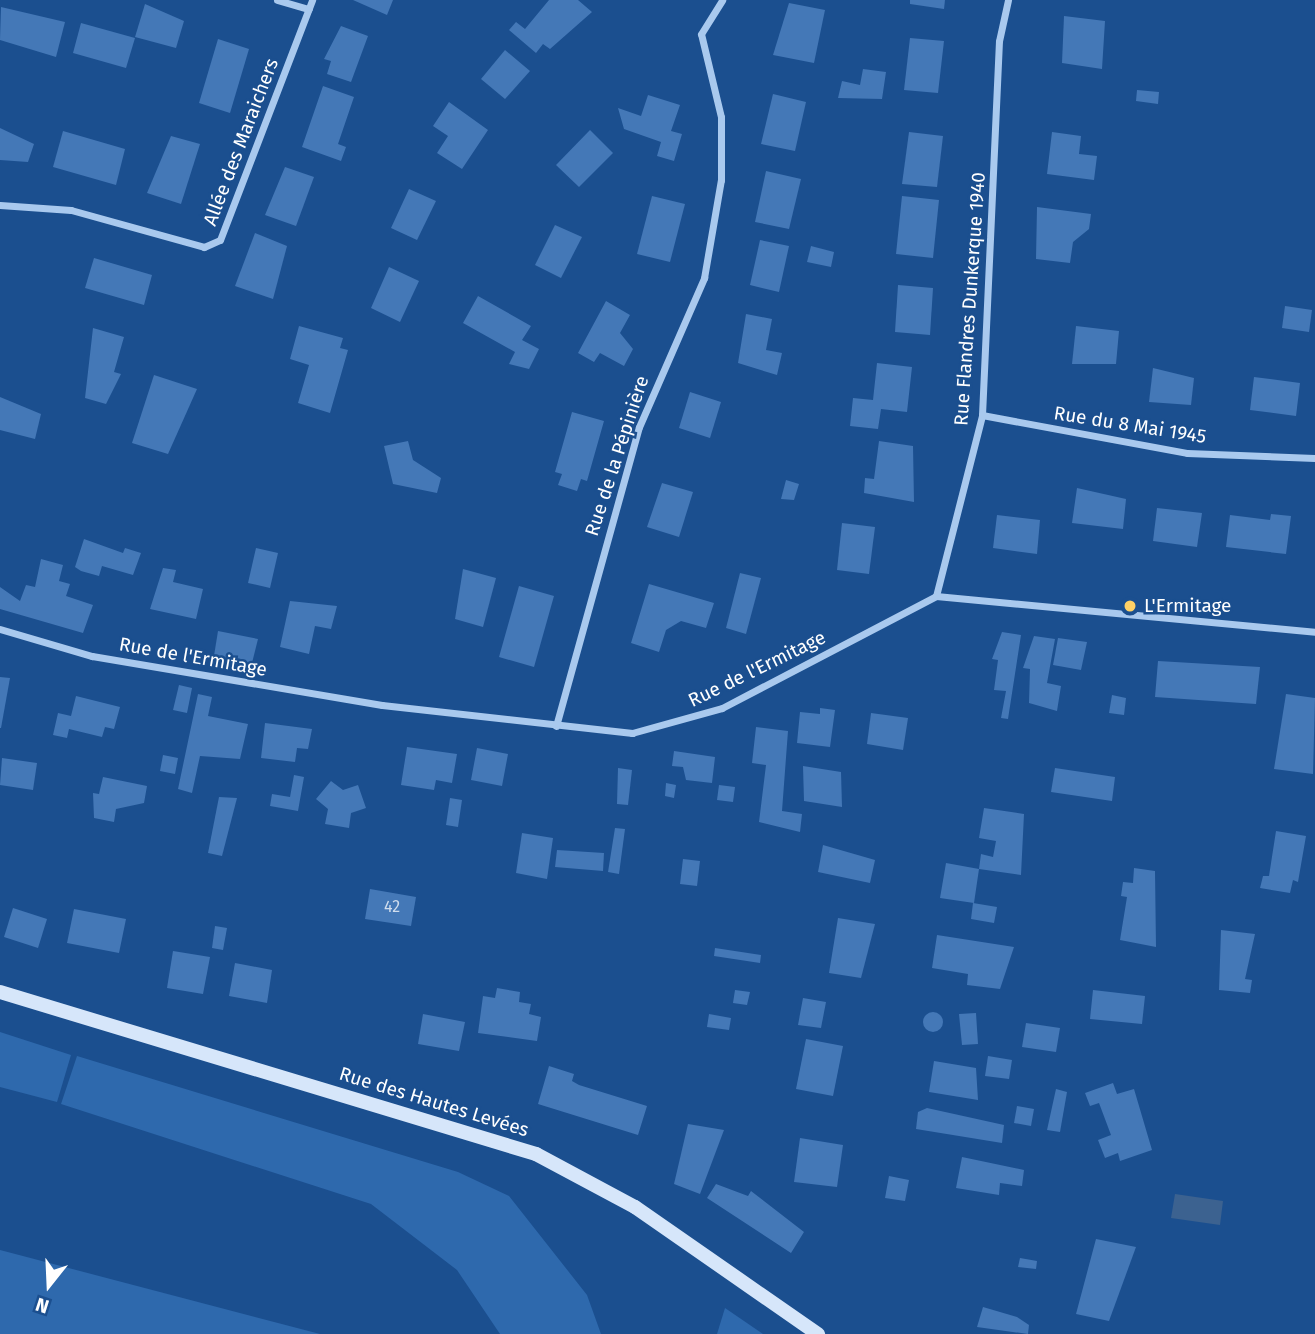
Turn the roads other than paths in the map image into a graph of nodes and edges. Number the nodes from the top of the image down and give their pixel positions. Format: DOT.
graph roads {
  1 [pos="276,0"];
  2 [pos="312,0"];
  3 [pos="722,0"];
  4 [pos="1008,0"];
  5 [pos="309,9"];
  6 [pos="0,205"];
  7 [pos="982,415"];
  8 [pos="1315,458"];
  9 [pos="936,596"];
  10 [pos="0,629"];
  11 [pos="1315,632"];
  12 [pos="556,726"];
  13 [pos="0,992"];
  14 [pos="818,1334"];
  1 -- 5 [label="street"];
  2 -- 5 [label="street, Allée des Maraichers"];
  3 -- 12 [label="street, Rue de la Pépinière"];
  4 -- 7 [label="street, Rue Flandres Dunkerque 1940"];
  5 -- 6 [label="street, Allée des Maraichers"];
  7 -- 8 [label="street, Rue du 8 Mai 1945"];
  7 -- 9 [label="street, Rue Flandres Dunkerque 1940"];
  9 -- 11 [label="street"];
  9 -- 12 [label="street, Rue de l'Ermitage"];
  10 -- 12 [label="street, Rue de l'Ermitage"];
  13 -- 14 [label="street, Rue des Hautes Levées"];
}
